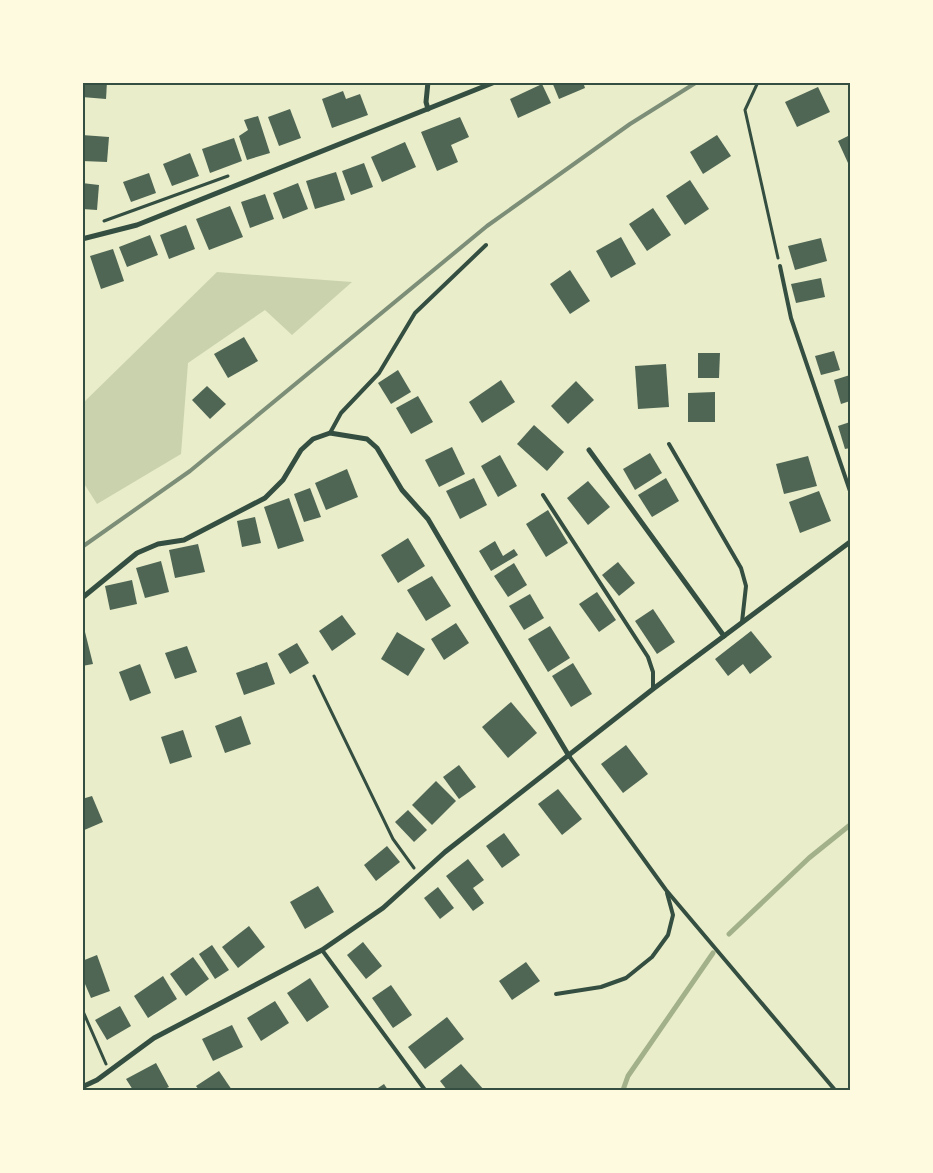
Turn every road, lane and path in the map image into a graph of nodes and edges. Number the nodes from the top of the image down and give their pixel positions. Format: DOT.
graph roads {
  1 [pos="428,82"];
  2 [pos="495,82"];
  3 [pos="758,82"];
  4 [pos="428,109"];
  5 [pos="82,239"];
  6 [pos="486,245"];
  7 [pos="780,266"];
  8 [pos="330,433"];
  9 [pos="669,444"];
  10 [pos="589,450"];
  11 [pos="850,492"];
  12 [pos="543,495"];
  13 [pos="850,542"];
  14 [pos="82,598"];
  15 [pos="742,622"];
  16 [pos="724,636"];
  17 [pos="314,676"];
  18 [pos="653,690"];
  19 [pos="569,756"];
  20 [pos="419,875"];
  21 [pos="666,890"];
  22 [pos="322,950"];
  23 [pos="556,994"];
  24 [pos="82,1009"];
  25 [pos="109,1071"];
  26 [pos="82,1088"];
  27 [pos="425,1090"];
  28 [pos="836,1090"];
  1 -- 4 [label="street"];
  2 -- 4 [label="street"];
  3 -- 7 [label="path"];
  4 -- 5 [label="street"];
  6 -- 8 [label="lane"];
  7 -- 11 [label="lane"];
  8 -- 14 [label="street"];
  8 -- 19 [label="street"];
  9 -- 15 [label="lane"];
  10 -- 16 [label="street"];
  12 -- 18 [label="lane"];
  13 -- 15 [label="street"];
  15 -- 16 [label="street"];
  16 -- 18 [label="street"];
  17 -- 20 [label="path"];
  18 -- 19 [label="street"];
  19 -- 20 [label="street"];
  19 -- 21 [label="lane"];
  20 -- 22 [label="street"];
  21 -- 23 [label="lane"];
  21 -- 28 [label="lane"];
  22 -- 25 [label="street"];
  22 -- 27 [label="lane"];
  24 -- 25 [label="path"];
  25 -- 26 [label="street"];
}
